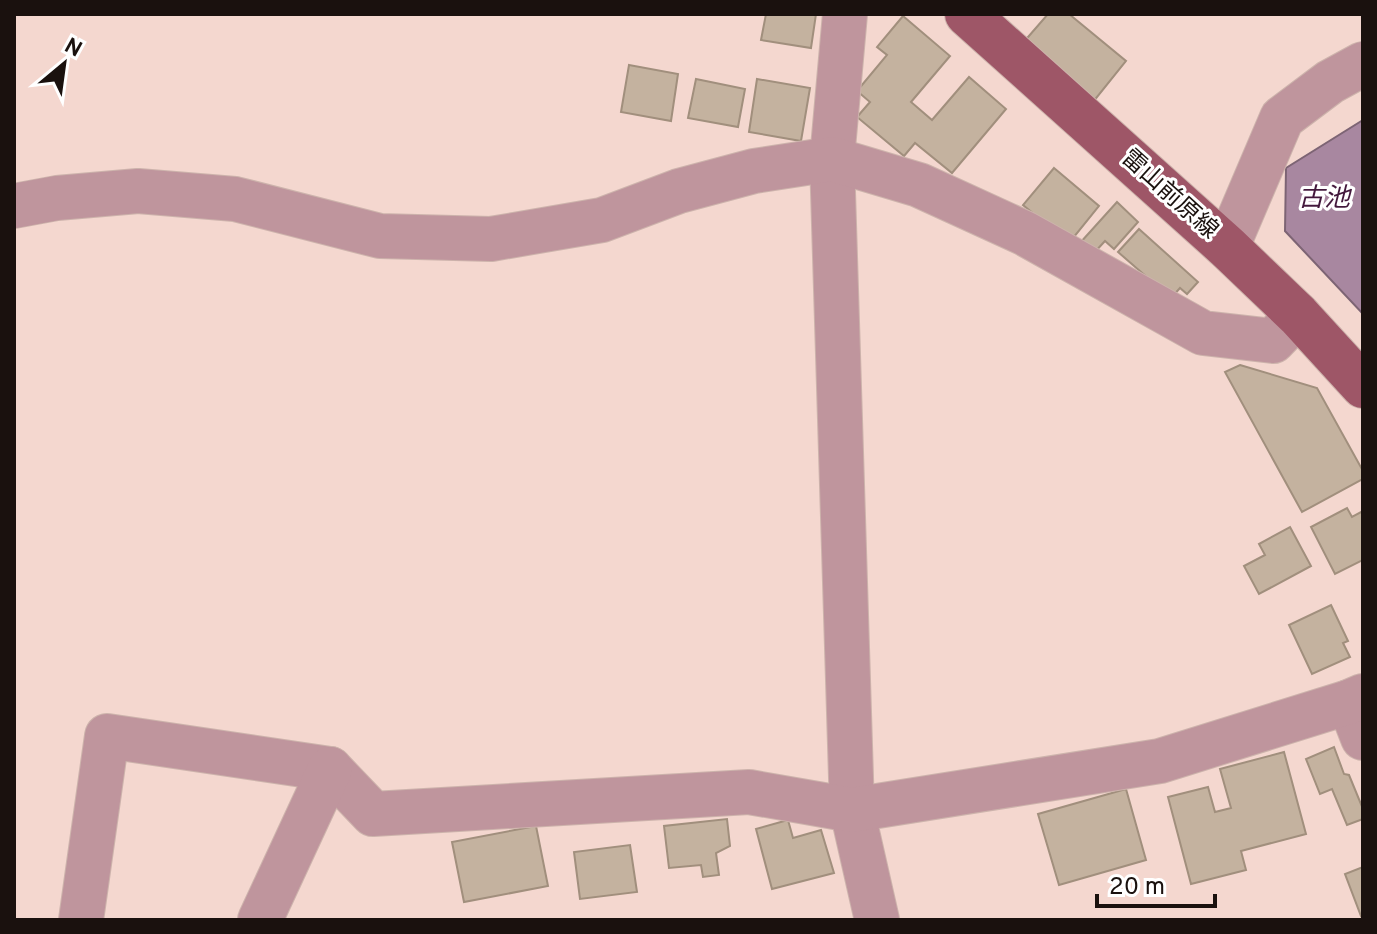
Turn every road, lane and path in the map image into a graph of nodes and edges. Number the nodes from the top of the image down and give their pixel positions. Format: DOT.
graph roads {
  1 [pos="845,14"];
  2 [pos="967,14"];
  3 [pos="1363,64"];
  4 [pos="832,159"];
  5 [pos="14,206"];
  6 [pos="1227,247"];
  7 [pos="1298,315"];
  8 [pos="1363,386"];
  9 [pos="1358,712"];
  10 [pos="330,769"];
  11 [pos="852,810"];
  12 [pos="86,916"];
  13 [pos="260,920"];
  14 [pos="877,920"];
  1 -- 4 [label="street"];
  2 -- 6 [label="main road, 雷山前原線"];
  3 -- 6 [label="street"];
  4 -- 5 [label="street"];
  4 -- 7 [label="street"];
  4 -- 11 [label="street"];
  6 -- 7 [label="main road, 雷山前原線"];
  7 -- 8 [label="main road, 雷山前原線"];
  9 -- 11 [label="street"];
  10 -- 11 [label="street"];
  10 -- 12 [label="street"];
  10 -- 13 [label="street"];
  11 -- 14 [label="street"];
}
